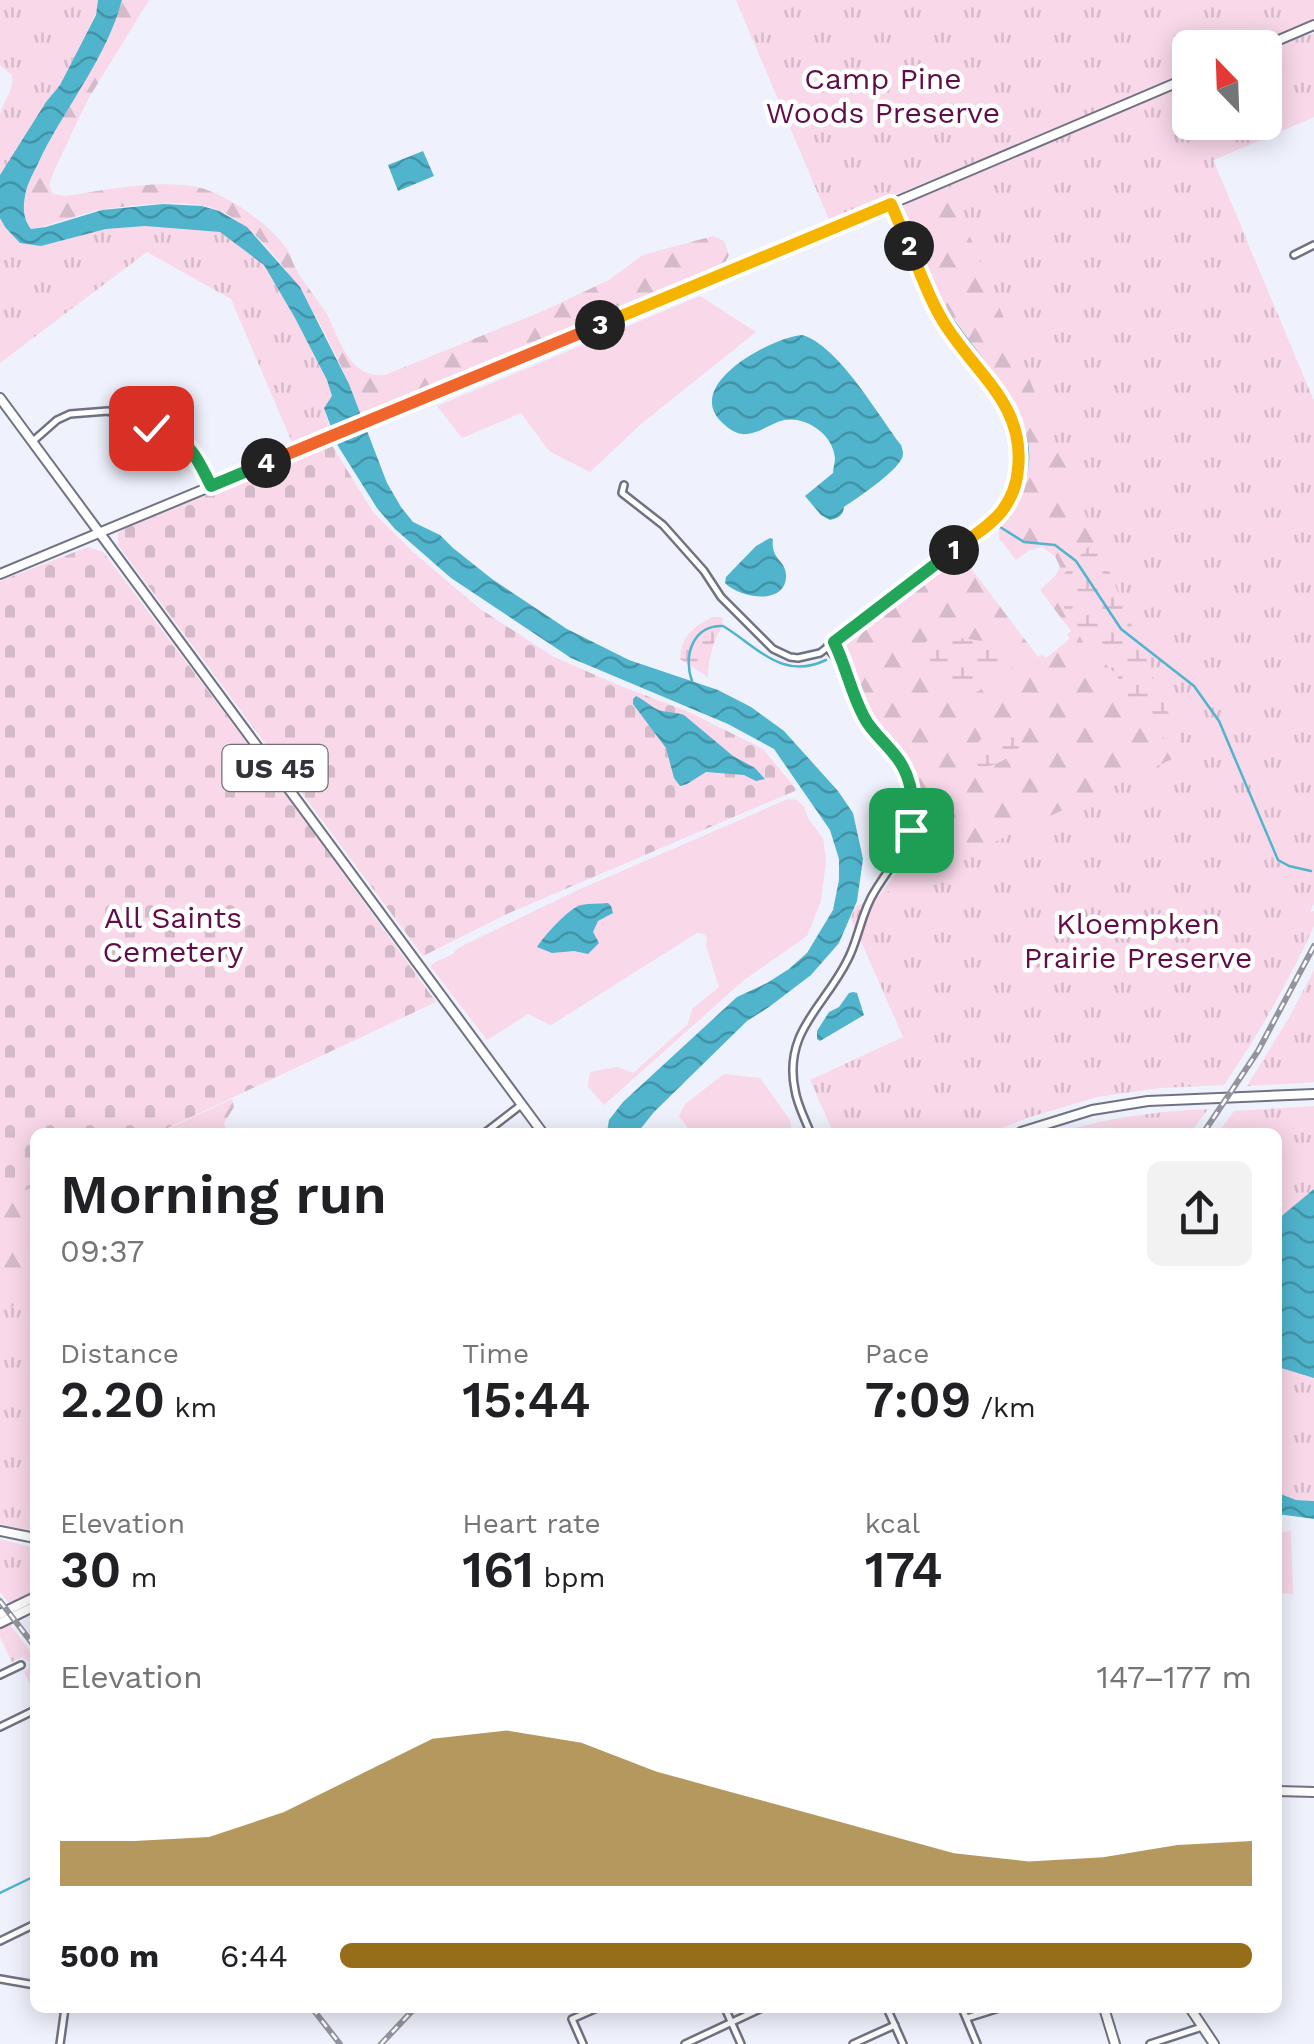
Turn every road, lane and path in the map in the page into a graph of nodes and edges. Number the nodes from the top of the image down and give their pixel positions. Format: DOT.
graph roads {
  1 [pos="1314,25"];
  2 [pos="1282,39"];
  3 [pos="1172,85"];
  4 [pos="891,204"];
  5 [pos="1314,245"];
  6 [pos="1294,255"];
  7 [pos="0,398"];
  8 [pos="32,442"];
  9 [pos="624,485"];
  10 [pos="211,486"];
  11 [pos="99,532"];
  12 [pos="0,574"];
  13 [pos="834,642"];
  14 [pos="827,647"];
  15 [pos="846,672"];
  16 [pos="1314,1094"];
  17 [pos="521,1105"];
  18 [pos="491,1128"];
  19 [pos="539,1128"];
  20 [pos="808,1128"];
  21 [pos="1034,1128"];
  22 [pos="0,1531"];
  23 [pos="30,1537"];
  24 [pos="30,1600"];
  25 [pos="30,1608"];
  26 [pos="0,1614"];
  27 [pos="0,1623"];
  28 [pos="22,1664"];
  29 [pos="0,1674"];
  30 [pos="30,1712"];
  31 [pos="0,1727"];
  32 [pos="1282,1790"];
  33 [pos="1314,1792"];
  34 [pos="30,1926"];
  35 [pos="0,1940"];
  36 [pos="0,1979"];
  37 [pos="30,1984"];
  38 [pos="64,2013"];
  39 [pos="586,2013"];
  40 [pos="727,2013"];
  41 [pos="751,2013"];
  42 [pos="889,2013"];
  43 [pos="964,2013"];
  44 [pos="982,2013"];
  45 [pos="1106,2013"];
  46 [pos="1193,2013"];
  47 [pos="966,2018"];
  48 [pos="731,2022"];
  49 [pos="895,2025"];
  50 [pos="1202,2027"];
  51 [pos="60,2044"];
  52 [pos="582,2044"];
  53 [pos="685,2044"];
  54 [pos="741,2044"];
  55 [pos="853,2044"];
  56 [pos="903,2044"];
  57 [pos="977,2044"];
  58 [pos="1116,2044"];
  59 [pos="1150,2044"];
  60 [pos="1214,2044"];
  1 -- 2 [label="main road"];
  3 -- 4 [label="main road"];
  4 -- 10 [label="main road"];
  4 -- 13 [label="street"];
  5 -- 6 [label="street"];
  7 -- 8 [label="main road, US 45"];
  8 -- 10 [label="street"];
  8 -- 11 [label="main road, US 45"];
  9 -- 14 [label="street"];
  10 -- 11 [label="main road"];
  11 -- 12 [label="main road"];
  11 -- 17 [label="main road, US 45"];
  13 -- 14 [label="street"];
  13 -- 15 [label="street"];
  14 -- 15 [label="street"];
  15 -- 20 [label="street"];
  16 -- 21 [label="main road"];
  17 -- 18 [label="street"];
  17 -- 19 [label="main road, US 45"];
  22 -- 23 [label="main road"];
  24 -- 26 [label="main road"];
  25 -- 27 [label="main road"];
  28 -- 29 [label="street"];
  30 -- 31 [label="street"];
  32 -- 33 [label="main road"];
  34 -- 35 [label="street"];
  36 -- 37 [label="street"];
  38 -- 51 [label="street"];
  39 -- 52 [label="street"];
  40 -- 48 [label="street"];
  41 -- 48 [label="street"];
  42 -- 49 [label="street"];
  43 -- 47 [label="street"];
  44 -- 47 [label="street"];
  45 -- 58 [label="main road"];
  46 -- 50 [label="main road"];
  47 -- 57 [label="street"];
  48 -- 53 [label="street"];
  48 -- 54 [label="street"];
  49 -- 55 [label="street"];
  49 -- 56 [label="street"];
  50 -- 59 [label="street"];
  50 -- 60 [label="main road"];
}
